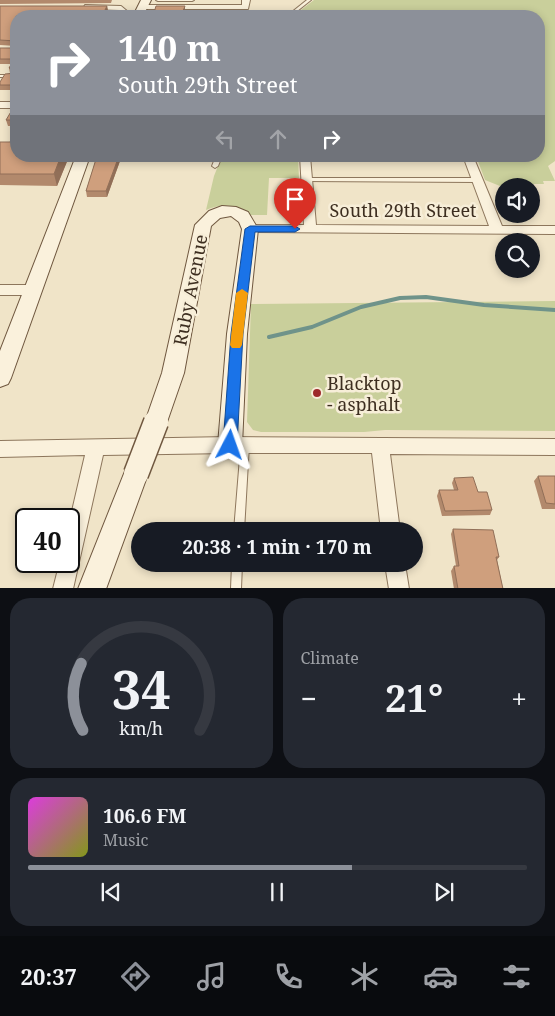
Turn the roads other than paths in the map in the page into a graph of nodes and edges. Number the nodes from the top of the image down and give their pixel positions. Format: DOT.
graph roads {
  1 [pos="192,0"];
  2 [pos="309,0"];
  3 [pos="173,1"];
  4 [pos="159,2"];
  5 [pos="245,4"];
  6 [pos="76,7"];
  7 [pos="142,8"];
  8 [pos="103,10"];
  9 [pos="296,10"];
  10 [pos="81,162"];
  11 [pos="217,162"];
  12 [pos="304,162"];
  13 [pos="470,162"];
  14 [pos="215,166"];
  15 [pos="306,180"];
  16 [pos="477,180"];
  17 [pos="250,229"];
  18 [pos="310,229"];
  19 [pos="497,230"];
  20 [pos="555,230"];
  21 [pos="0,290"];
  22 [pos="32,290"];
  23 [pos="2,369"];
  24 [pos="237,445"];
  25 [pos="380,446"];
  26 [pos="96,447"];
  27 [pos="555,447"];
  28 [pos="0,449"];
  29 [pos="239,522"];
  30 [pos="390,522"];
  31 [pos="237,572"];
  32 [pos="397,572"];
  33 [pos="63,588"];
  34 [pos="92,588"];
  35 [pos="236,588"];
  36 [pos="399,588"];
  1 -- 3 [label="lane"];
  2 -- 9 [label="lane"];
  3 -- 4 [label="lane"];
  4 -- 5 [label="street"];
  4 -- 7 [label="street"];
  6 -- 8 [label="street"];
  10 -- 22 [label="street"];
  11 -- 14 [label="lane"];
  12 -- 15 [label="street"];
  13 -- 16 [label="street"];
  15 -- 16 [label="lane"];
  15 -- 18 [label="street"];
  16 -- 19 [label="street"];
  17 -- 18 [label="street, South 29th Street"];
  17 -- 24 [label="street"];
  17 -- 34 [label="street, Ruby Avenue, bridge"];
  18 -- 19 [label="street, South 29th Street"];
  19 -- 20 [label="street, South 29th Street"];
  21 -- 22 [label="street"];
  22 -- 23 [label="street"];
  24 -- 25 [label="street"];
  24 -- 26 [label="street"];
  24 -- 29 [label="lane"];
  25 -- 27 [label="street"];
  25 -- 30 [label="street"];
  26 -- 28 [label="street"];
  26 -- 33 [label="street"];
  31 -- 35 [label="lane"];
  32 -- 36 [label="street"];
}
